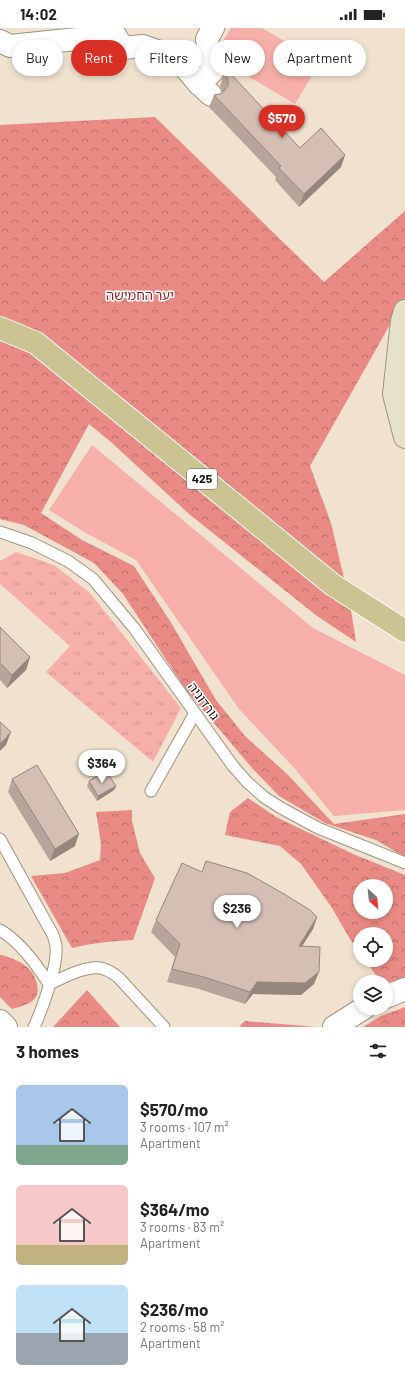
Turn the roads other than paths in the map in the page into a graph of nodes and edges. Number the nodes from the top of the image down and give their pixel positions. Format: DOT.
graph roads {
  1 [pos="213,28"];
  2 [pos="0,41"];
  3 [pos="405,311"];
  4 [pos="0,328"];
  5 [pos="405,437"];
  6 [pos="0,532"];
  7 [pos="405,631"];
  8 [pos="195,713"];
  9 [pos="151,791"];
  10 [pos="0,839"];
  11 [pos="405,863"];
  12 [pos="0,930"];
  13 [pos="49,984"];
  14 [pos="405,989"];
  15 [pos="393,994"];
  16 [pos="353,1015"];
  17 [pos="0,1021"];
  18 [pos="6,1027"];
  19 [pos="34,1027"];
  20 [pos="164,1027"];
  21 [pos="334,1027"];
  1 -- 2 [label="street"];
  3 -- 5 [label="main road"];
  4 -- 7 [label="main road, 425"];
  6 -- 8 [label="lane, גורדוניה"];
  8 -- 9 [label="lane"];
  8 -- 11 [label="lane, גורדוניה"];
  10 -- 13 [label="lane"];
  12 -- 13 [label="lane"];
  13 -- 19 [label="lane"];
  13 -- 20 [label="lane"];
  14 -- 15 [label="street"];
  16 -- 21 [label="street"];
  17 -- 18 [label="street"];
}
